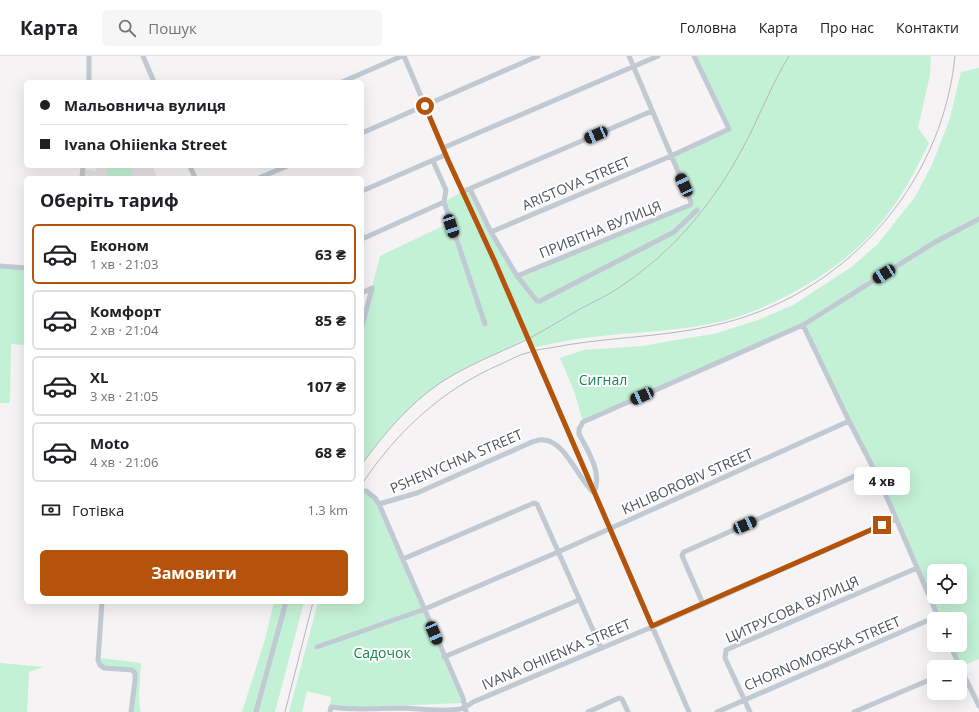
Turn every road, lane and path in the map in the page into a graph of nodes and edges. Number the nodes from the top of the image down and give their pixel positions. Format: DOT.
graph roads {
  1 [pos="89,56"];
  2 [pos="142,56"];
  3 [pos="403,56"];
  4 [pos="538,56"];
  5 [pos="629,56"];
  6 [pos="658,56"];
  7 [pos="694,56"];
  8 [pos="633,66"];
  9 [pos="89,80"];
  10 [pos="153,80"];
  11 [pos="347,80"];
  12 [pos="425,106"];
  13 [pos="652,111"];
  14 [pos="364,132"];
  15 [pos="443,148"];
  16 [pos="671,156"];
  17 [pos="446,157"];
  18 [pos="433,161"];
  19 [pos="282,168"];
  20 [pos="264,176"];
  21 [pos="470,188"];
  22 [pos="364,190"];
  23 [pos="462,192"];
  24 [pos="445,200"];
  25 [pos="697,210"];
  26 [pos="979,219"];
  27 [pos="491,232"];
  28 [pos="364,238"];
  29 [pos="0,266"];
  30 [pos="24,268"];
  31 [pos="517,276"];
  32 [pos="364,292"];
  33 [pos="364,318"];
  34 [pos="485,324"];
  35 [pos="803,325"];
  36 [pos="849,421"];
  37 [pos="873,468"];
  38 [pos="366,491"];
  39 [pos="594,492"];
  40 [pos="379,504"];
  41 [pos="896,519"];
  42 [pos="610,528"];
  43 [pos="558,552"];
  44 [pos="403,559"];
  45 [pos="917,568"];
  46 [pos="579,600"];
  47 [pos="102,604"];
  48 [pos="285,604"];
  49 [pos="703,604"];
  50 [pos="425,609"];
  51 [pos="935,612"];
  52 [pos="927,623"];
  53 [pos="652,626"];
  54 [pos="317,648"];
  55 [pos="601,648"];
  56 [pos="444,657"];
  57 [pos="927,681"];
  58 [pos="967,683"];
  59 [pos="745,700"];
  60 [pos="979,706"];
  61 [pos="465,710"];
  62 [pos="131,712"];
  63 [pos="256,712"];
  64 [pos="330,712"];
  65 [pos="588,712"];
  66 [pos="628,712"];
  67 [pos="689,712"];
  68 [pos="717,712"];
  69 [pos="750,712"];
  70 [pos="854,712"];
  1 -- 9 [label="street"];
  2 -- 10 [label="street"];
  3 -- 11 [label="street"];
  3 -- 12 [label="street"];
  4 -- 12 [label="street"];
  5 -- 8 [label="street"];
  6 -- 8 [label="street"];
  7 -- 16 [label="street, ARISTOVA STREET"];
  8 -- 13 [label="street"];
  8 -- 15 [label="street"];
  12 -- 14 [label="street"];
  12 -- 15 [label="street"];
  13 -- 16 [label="street"];
  13 -- 21 [label="street"];
  15 -- 17 [label="street"];
  16 -- 27 [label="street, ARISTOVA STREET"];
  16 -- 31 [label="street, ПРИВІТНА ВУЛИЦЯ"];
  17 -- 18 [label="street"];
  17 -- 23 [label="street"];
  18 -- 22 [label="street"];
  18 -- 24 [label="street"];
  19 -- 20 [label="street"];
  21 -- 23 [label="street"];
  21 -- 27 [label="street"];
  23 -- 39 [label="street, bridge"];
  24 -- 28 [label="street"];
  24 -- 34 [label="street"];
  25 -- 31 [label="street"];
  26 -- 35 [label="street"];
  27 -- 31 [label="street"];
  29 -- 30 [label="street"];
  32 -- 33 [label="street"];
  35 -- 36 [label="street"];
  35 -- 39 [label="street"];
  36 -- 37 [label="street"];
  36 -- 42 [label="street, KHLIBOROBIV STREET"];
  37 -- 41 [label="street"];
  37 -- 49 [label="street"];
  38 -- 40 [label="street"];
  39 -- 40 [label="street, PSHENYCHNA STREET"];
  39 -- 42 [label="street"];
  40 -- 44 [label="street"];
  41 -- 45 [label="street"];
  41 -- 49 [label="street, IVANA OHIIENKA STREET"];
  42 -- 43 [label="street, KHLIBOROBIV STREET"];
  42 -- 53 [label="street"];
  43 -- 44 [label="street"];
  43 -- 46 [label="street"];
  43 -- 50 [label="street, KHLIBOROBIV STREET"];
  44 -- 50 [label="street"];
  45 -- 51 [label="street"];
  45 -- 59 [label="street, ЦИТРУСОВА ВУЛИЦЯ"];
  46 -- 55 [label="street"];
  46 -- 56 [label="street"];
  47 -- 62 [label="street"];
  48 -- 63 [label="street"];
  49 -- 53 [label="street, IVANA OHIIENKA STREET"];
  50 -- 54 [label="street, KHLIBOROBIV STREET"];
  50 -- 56 [label="street"];
  52 -- 59 [label="street, CHORNOMORSKA STREET"];
  53 -- 55 [label="street, IVANA OHIIENKA STREET"];
  53 -- 67 [label="street"];
  55 -- 61 [label="street, IVANA OHIIENKA STREET"];
  56 -- 61 [label="street"];
  57 -- 70 [label="street"];
  58 -- 60 [label="street"];
  59 -- 68 [label="street, CHORNOMORSKA STREET"];
  59 -- 69 [label="street"];
  61 -- 64 [label="street, IVANA OHIIENKA STREET"];
  65 -- 66 [label="street"];
}
